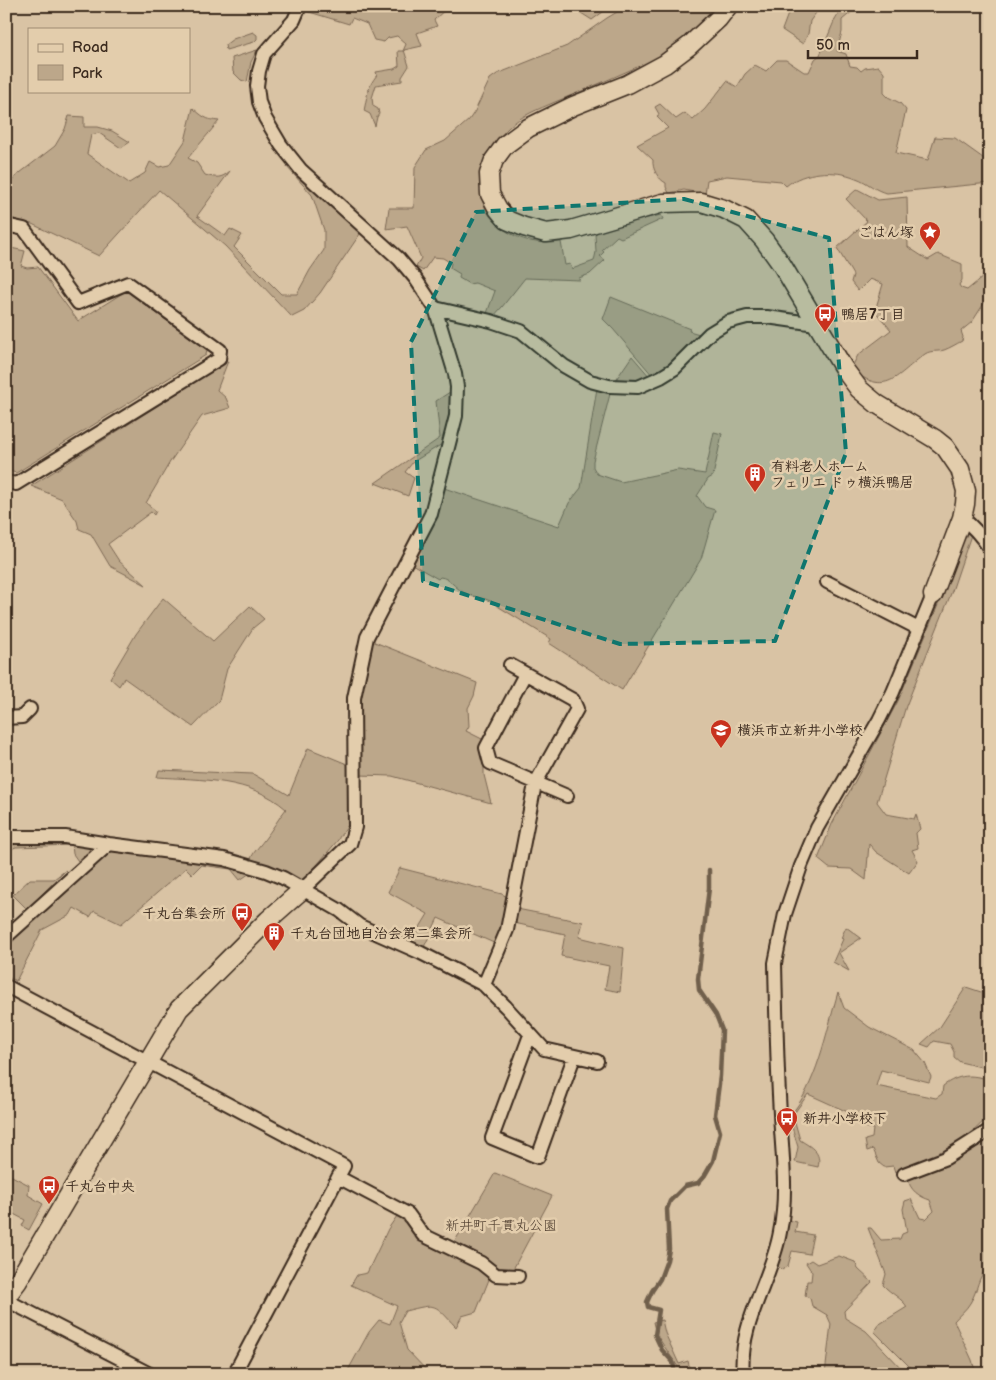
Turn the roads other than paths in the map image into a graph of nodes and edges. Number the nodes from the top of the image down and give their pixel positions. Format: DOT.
graph roads {
  1 [pos="300,6"];
  2 [pos="728,6"];
  3 [pos="6,225"];
  4 [pos="435,308"];
  5 [pos="816,324"];
  6 [pos="6,482"];
  7 [pos="962,518"];
  8 [pos="990,550"];
  9 [pos="827,582"];
  10 [pos="933,595"];
  11 [pos="919,629"];
  12 [pos="510,665"];
  13 [pos="525,674"];
  14 [pos="30,708"];
  15 [pos="6,718"];
  16 [pos="535,784"];
  17 [pos="567,796"];
  18 [pos="6,837"];
  19 [pos="109,844"];
  20 [pos="303,890"];
  21 [pos="6,937"];
  22 [pos="484,985"];
  23 [pos="6,986"];
  24 [pos="530,1035"];
  25 [pos="574,1057"];
  26 [pos="148,1060"];
  27 [pos="597,1061"];
  28 [pos="990,1130"];
  29 [pos="904,1174"];
  30 [pos="338,1177"];
  31 [pos="518,1276"];
  32 [pos="6,1299"];
  33 [pos="150,1374"];
  34 [pos="234,1374"];
  35 [pos="743,1374"];
  1 -- 4 [label="street"];
  2 -- 5 [label="street"];
  3 -- 6 [label="street"];
  4 -- 5 [label="street"];
  4 -- 20 [label="street"];
  5 -- 7 [label="street"];
  7 -- 8 [label="street"];
  7 -- 10 [label="street"];
  9 -- 11 [label="street"];
  10 -- 11 [label="street"];
  11 -- 35 [label="street"];
  12 -- 13 [label="street"];
  13 -- 16 [label="street"];
  13 -- 16 [label="street"];
  14 -- 15 [label="street"];
  16 -- 17 [label="street"];
  16 -- 22 [label="street"];
  18 -- 19 [label="street"];
  19 -- 20 [label="street"];
  19 -- 21 [label="street"];
  20 -- 22 [label="street"];
  20 -- 26 [label="street"];
  22 -- 24 [label="street"];
  23 -- 26 [label="street"];
  24 -- 25 [label="street"];
  24 -- 25 [label="street"];
  25 -- 27 [label="street"];
  26 -- 30 [label="street"];
  26 -- 32 [label="street"];
  28 -- 29 [label="street"];
  30 -- 31 [label="street"];
  30 -- 34 [label="street"];
  32 -- 33 [label="street"];
}
